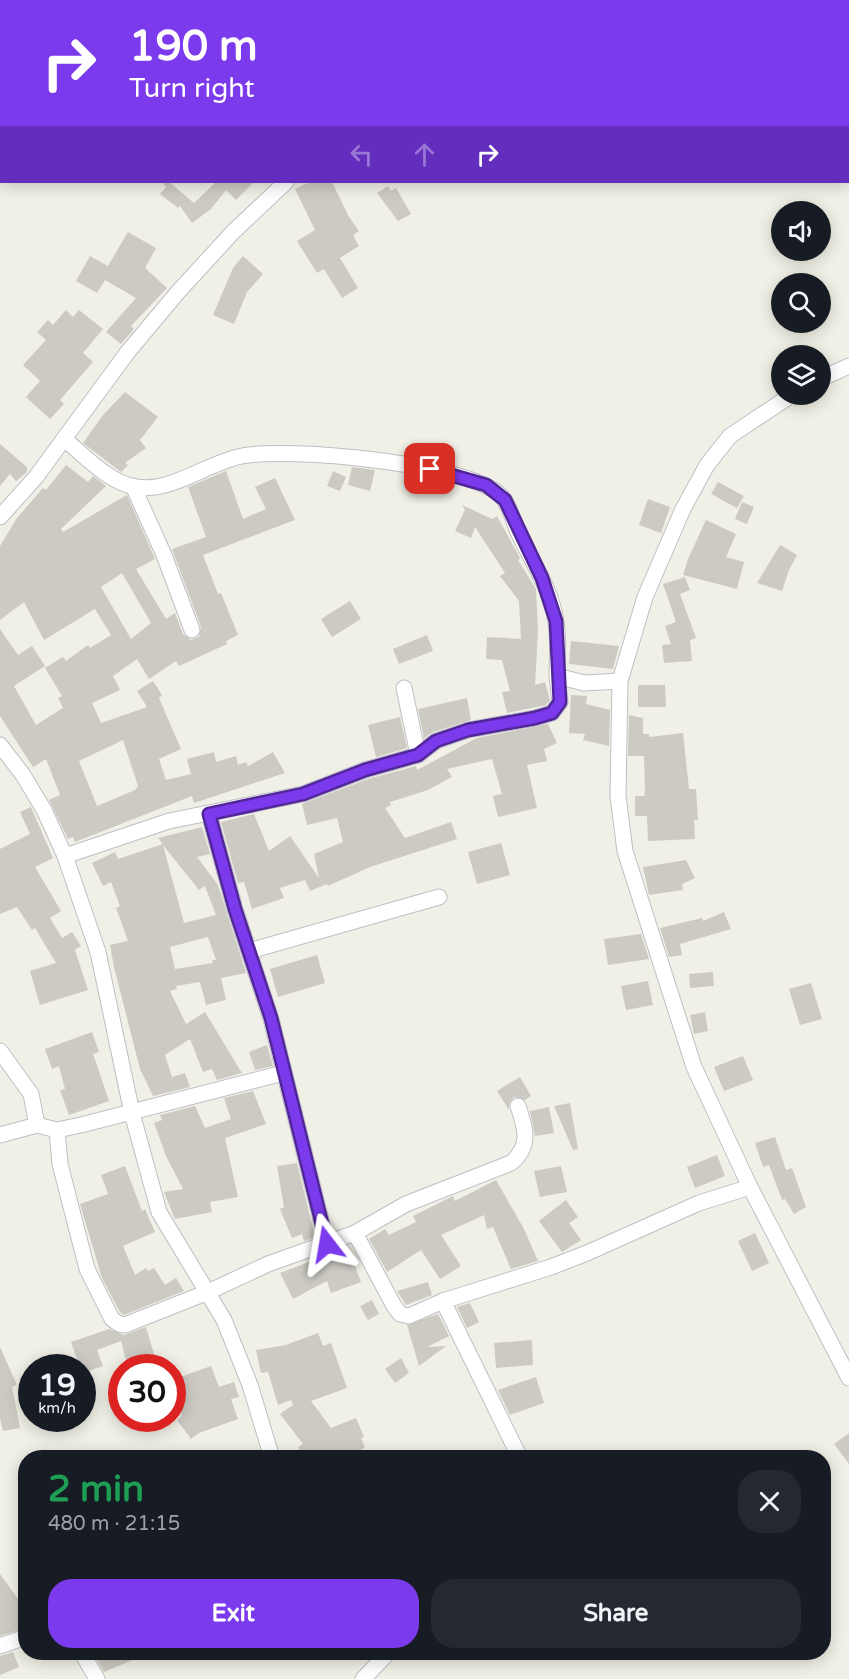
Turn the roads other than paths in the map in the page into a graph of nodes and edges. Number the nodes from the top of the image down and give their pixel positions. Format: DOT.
graph roads {
  1 [pos="285,183"];
  2 [pos="849,366"];
  3 [pos="831,374"];
  4 [pos="776,405"];
  5 [pos="64,439"];
  6 [pos="133,486"];
  7 [pos="5,500"];
  8 [pos="0,517"];
  9 [pos="192,630"];
  10 [pos="557,676"];
  11 [pos="620,681"];
  12 [pos="404,688"];
  13 [pos="0,745"];
  14 [pos="418,755"];
  15 [pos="209,814"];
  16 [pos="64,856"];
  17 [pos="439,897"];
  18 [pos="249,951"];
  19 [pos="0,1051"];
  20 [pos="283,1073"];
  21 [pos="518,1106"];
  22 [pos="132,1113"];
  23 [pos="37,1125"];
  24 [pos="57,1130"];
  25 [pos="0,1135"];
  26 [pos="750,1187"];
  27 [pos="355,1233"];
  28 [pos="327,1244"];
  29 [pos="208,1292"];
  30 [pos="443,1301"];
  31 [pos="849,1378"];
  32 [pos="270,1450"];
  33 [pos="516,1450"];
  34 [pos="18,1640"];
  35 [pos="0,1646"];
  36 [pos="86,1660"];
  37 [pos="378,1660"];
  38 [pos="98,1679"];
  39 [pos="363,1679"];
  1 -- 5 [label="street"];
  2 -- 3 [label="street"];
  4 -- 11 [label="street"];
  5 -- 6 [label="street"];
  5 -- 7 [label="street"];
  6 -- 9 [label="street"];
  6 -- 10 [label="street"];
  7 -- 8 [label="street"];
  10 -- 11 [label="street"];
  10 -- 14 [label="street"];
  11 -- 26 [label="street"];
  12 -- 14 [label="street"];
  13 -- 16 [label="street"];
  14 -- 15 [label="street"];
  15 -- 16 [label="street"];
  15 -- 18 [label="street"];
  16 -- 22 [label="street"];
  17 -- 18 [label="street"];
  18 -- 20 [label="street"];
  19 -- 23 [label="street"];
  20 -- 22 [label="street"];
  20 -- 28 [label="street"];
  21 -- 27 [label="street"];
  22 -- 24 [label="street"];
  22 -- 29 [label="street"];
  23 -- 24 [label="street"];
  23 -- 25 [label="street"];
  24 -- 29 [label="street"];
  26 -- 30 [label="street"];
  26 -- 31 [label="street"];
  27 -- 28 [label="street"];
  27 -- 30 [label="street"];
  28 -- 29 [label="street"];
  29 -- 32 [label="street"];
  30 -- 33 [label="street"];
  34 -- 35 [label="street"];
  36 -- 38 [label="street"];
  37 -- 39 [label="street"];
}
